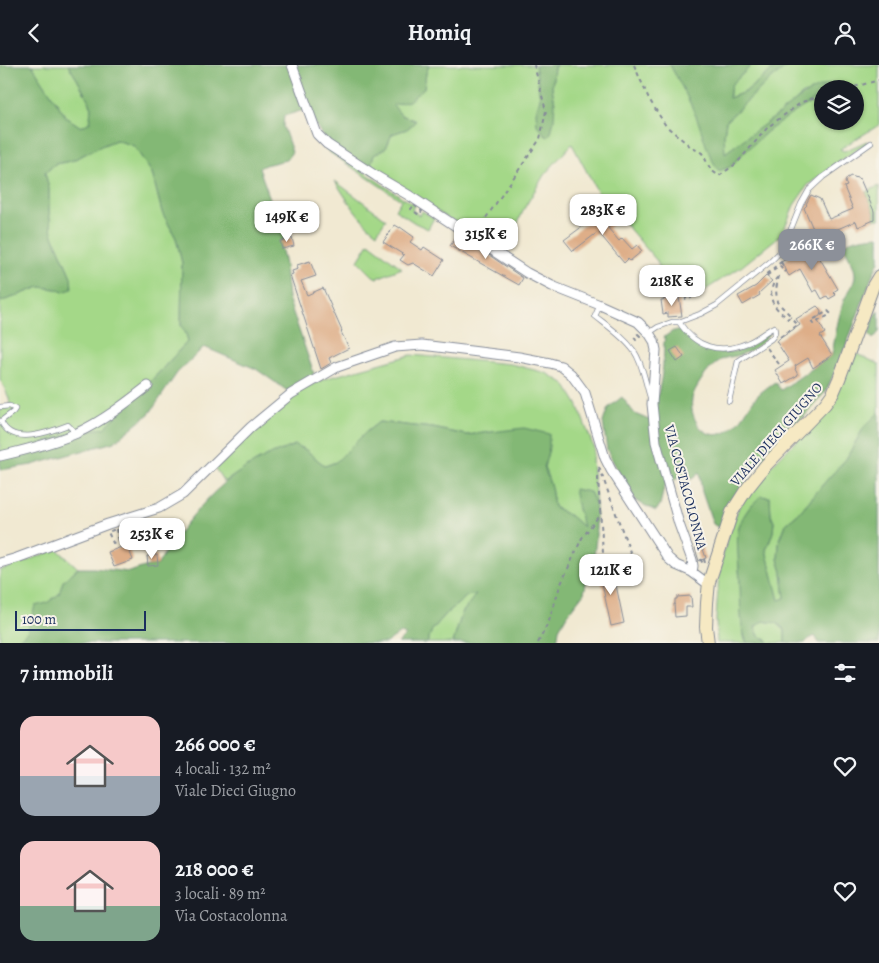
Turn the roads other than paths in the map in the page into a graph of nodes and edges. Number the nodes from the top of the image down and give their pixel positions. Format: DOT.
graph roads {
  1 [pos="292,65"];
  2 [pos="870,143"];
  3 [pos="879,276"];
  4 [pos="600,305"];
  5 [pos="679,321"];
  6 [pos="644,335"];
  7 [pos="148,386"];
  8 [pos="729,401"];
  9 [pos="652,404"];
  10 [pos="0,407"];
  11 [pos="73,434"];
  12 [pos="0,456"];
  13 [pos="0,563"];
  14 [pos="692,572"];
  15 [pos="710,582"];
  16 [pos="708,643"];
  1 -- 4 [label="street"];
  2 -- 5 [label="lane"];
  3 -- 15 [label="main road, VIALE DIECI GIUGNO"];
  4 -- 6 [label="street"];
  4 -- 9 [label="lane"];
  5 -- 6 [label="lane"];
  5 -- 8 [label="lane"];
  6 -- 9 [label="street, VIA COSTACOLONNA"];
  7 -- 11 [label="street"];
  9 -- 14 [label="street, VIA COSTACOLONNA"];
  10 -- 11 [label="lane"];
  11 -- 12 [label="street"];
  13 -- 14 [label="street"];
  14 -- 15 [label="street"];
  15 -- 16 [label="main road, VIALE DIECI GIUGNO"];
}
